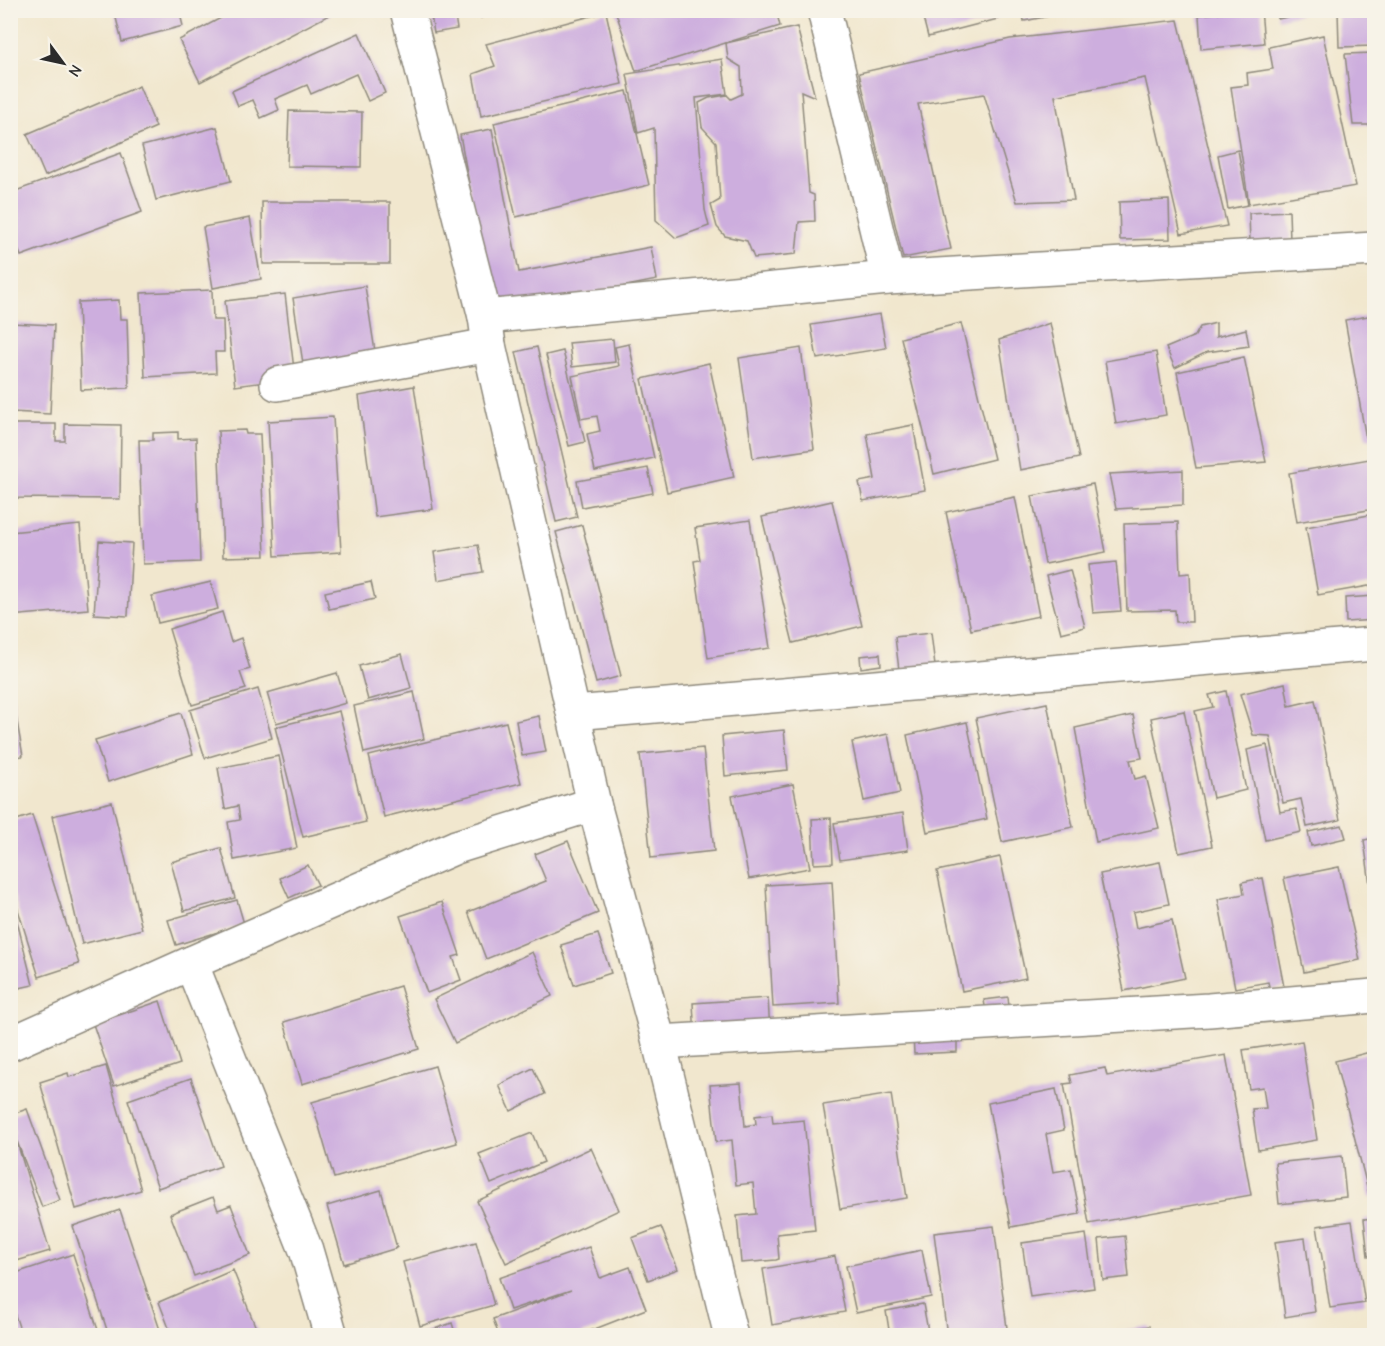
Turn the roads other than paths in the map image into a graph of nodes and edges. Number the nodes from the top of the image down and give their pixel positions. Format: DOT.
graph roads {
  1 [pos="407,10"];
  2 [pos="824,10"];
  3 [pos="1374,249"];
  4 [pos="888,278"];
  5 [pos="487,331"];
  6 [pos="277,384"];
  7 [pos="1374,644"];
  8 [pos="574,713"];
  9 [pos="594,804"];
  10 [pos="191,963"];
  11 [pos="1374,996"];
  12 [pos="659,1042"];
  13 [pos="10,1044"];
  14 [pos="331,1335"];
  15 [pos="731,1335"];
  1 -- 5 [label="street"];
  2 -- 4 [label="street"];
  3 -- 4 [label="street"];
  4 -- 5 [label="street"];
  5 -- 6 [label="street"];
  5 -- 8 [label="street"];
  7 -- 8 [label="street"];
  8 -- 9 [label="street"];
  9 -- 10 [label="street"];
  9 -- 12 [label="street"];
  10 -- 13 [label="street"];
  10 -- 14 [label="street"];
  11 -- 12 [label="street"];
  12 -- 15 [label="street"];
}
